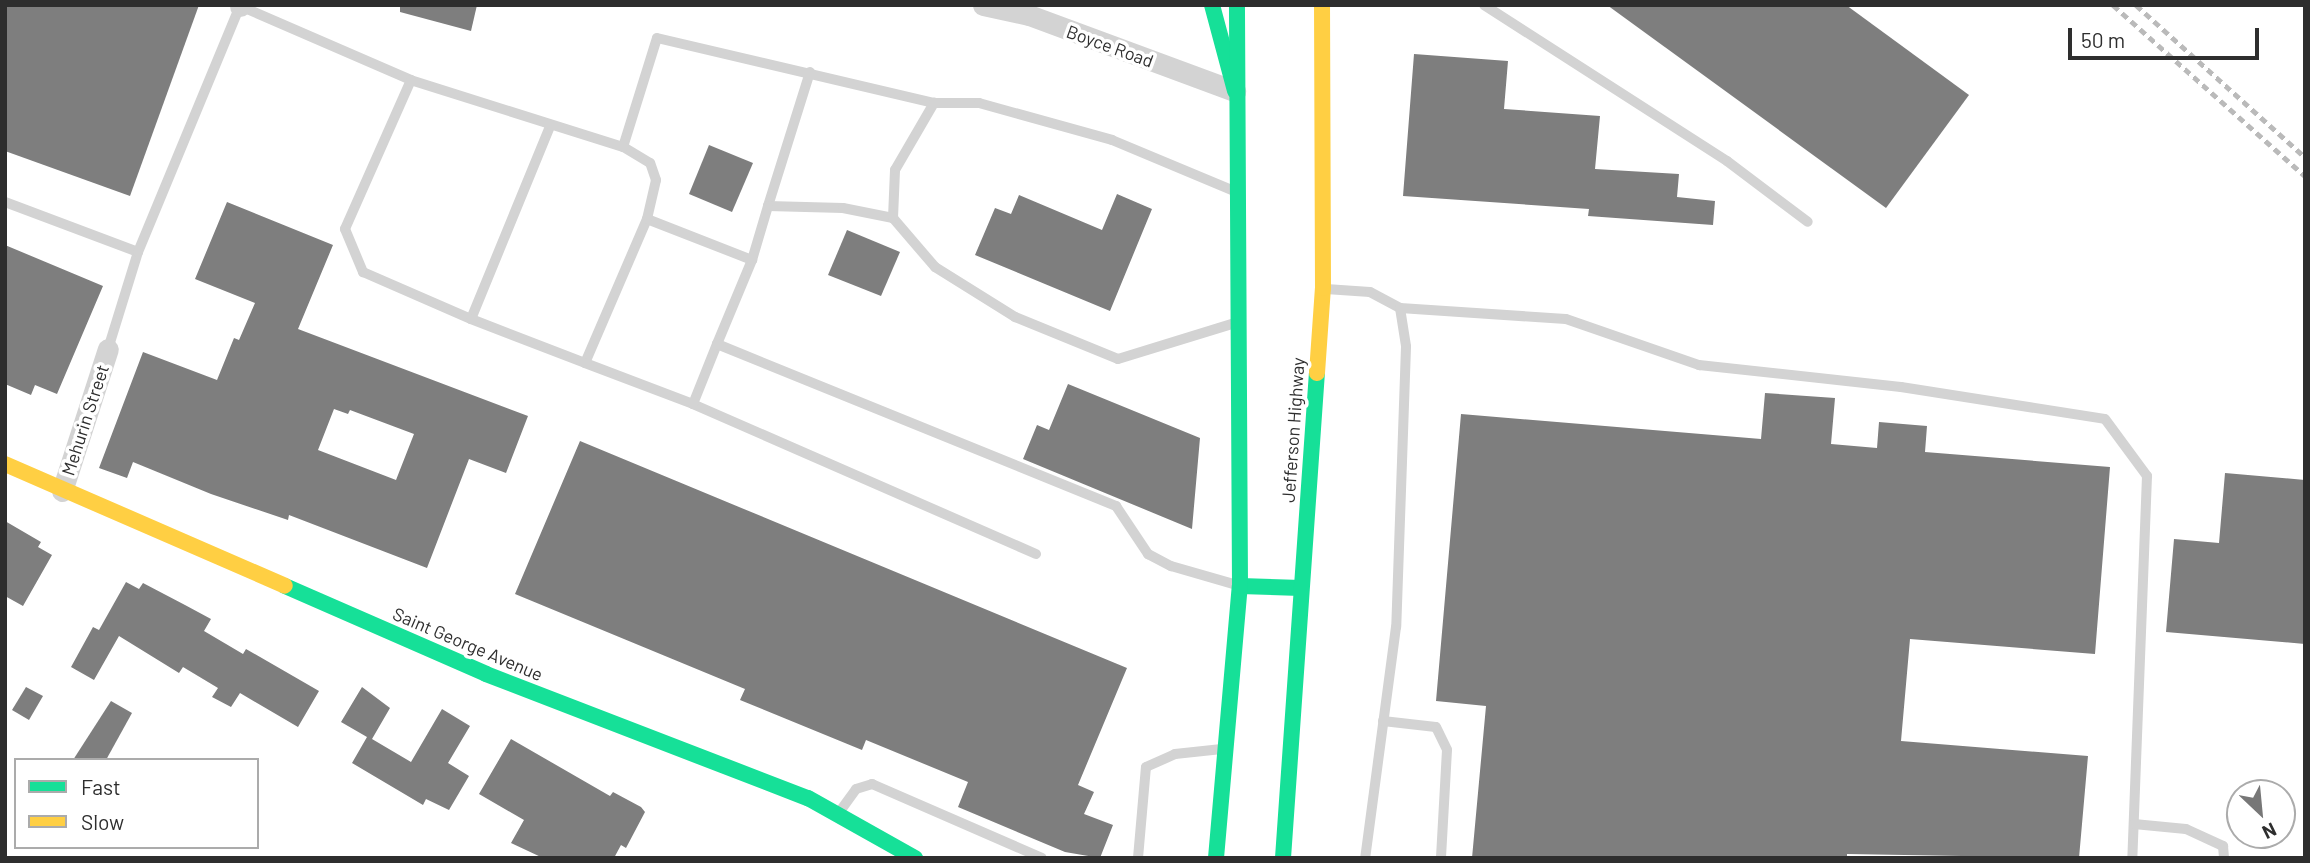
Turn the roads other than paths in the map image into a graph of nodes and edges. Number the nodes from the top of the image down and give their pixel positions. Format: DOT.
graph roads {
  1 [pos="983,5"];
  2 [pos="1212,5"];
  3 [pos="1237,5"];
  4 [pos="1322,5"];
  5 [pos="240,6"];
  6 [pos="1490,7"];
  7 [pos="810,72"];
  8 [pos="411,80"];
  9 [pos="1235,91"];
  10 [pos="934,103"];
  11 [pos="550,126"];
  12 [pos="623,147"];
  13 [pos="1236,192"];
  14 [pos="5,202"];
  15 [pos="768,206"];
  16 [pos="893,218"];
  17 [pos="647,219"];
  18 [pos="1808,222"];
  19 [pos="138,252"];
  20 [pos="752,260"];
  21 [pos="1323,288"];
  22 [pos="1400,308"];
  23 [pos="471,319"];
  24 [pos="1238,322"];
  25 [pos="717,344"];
  26 [pos="108,349"];
  27 [pos="585,363"];
  28 [pos="693,404"];
  29 [pos="5,464"];
  30 [pos="62,491"];
  31 [pos="1036,554"];
  32 [pos="1240,586"];
  33 [pos="1301,588"];
  34 [pos="1382,721"];
  35 [pos="1228,748"];
  36 [pos="838,814"];
  37 [pos="2134,824"];
  38 [pos="915,858"];
  39 [pos="1042,858"];
  40 [pos="1138,858"];
  41 [pos="1216,858"];
  42 [pos="1283,858"];
  43 [pos="1365,858"];
  44 [pos="1441,858"];
  45 [pos="2132,858"];
  46 [pos="2224,858"];
  1 -- 9 [label="street, Boyce Road"];
  2 -- 9 [label="main road"];
  3 -- 9 [label="main road"];
  4 -- 21 [label="main road, Jefferson Highway"];
  5 -- 8 [label="lane"];
  5 -- 19 [label="lane"];
  6 -- 18 [label="lane"];
  7 -- 10 [label="lane"];
  7 -- 12 [label="lane"];
  7 -- 15 [label="lane"];
  8 -- 11 [label="lane"];
  8 -- 23 [label="lane"];
  9 -- 13 [label="main road"];
  10 -- 13 [label="lane"];
  10 -- 16 [label="lane"];
  11 -- 12 [label="lane"];
  11 -- 23 [label="lane"];
  12 -- 17 [label="lane"];
  13 -- 24 [label="main road"];
  14 -- 19 [label="lane"];
  15 -- 16 [label="lane"];
  15 -- 20 [label="lane"];
  16 -- 24 [label="lane"];
  17 -- 20 [label="lane"];
  17 -- 27 [label="lane"];
  19 -- 26 [label="lane"];
  20 -- 25 [label="lane"];
  21 -- 22 [label="lane"];
  21 -- 33 [label="main road, Jefferson Highway"];
  22 -- 34 [label="lane"];
  22 -- 37 [label="lane"];
  23 -- 27 [label="lane"];
  24 -- 32 [label="main road"];
  25 -- 28 [label="lane"];
  25 -- 32 [label="lane"];
  26 -- 30 [label="street, Mehurin Street"];
  27 -- 28 [label="lane"];
  28 -- 31 [label="lane"];
  29 -- 30 [label="main road, Saint George Avenue"];
  30 -- 36 [label="main road, Saint George Avenue"];
  32 -- 33 [label="main road"];
  32 -- 35 [label="main road"];
  33 -- 42 [label="main road, Jefferson Highway"];
  34 -- 43 [label="lane"];
  34 -- 44 [label="lane"];
  35 -- 40 [label="lane"];
  35 -- 41 [label="main road"];
  36 -- 38 [label="main road, Saint George Avenue"];
  36 -- 39 [label="lane"];
  37 -- 45 [label="lane"];
  37 -- 46 [label="lane"];
}
